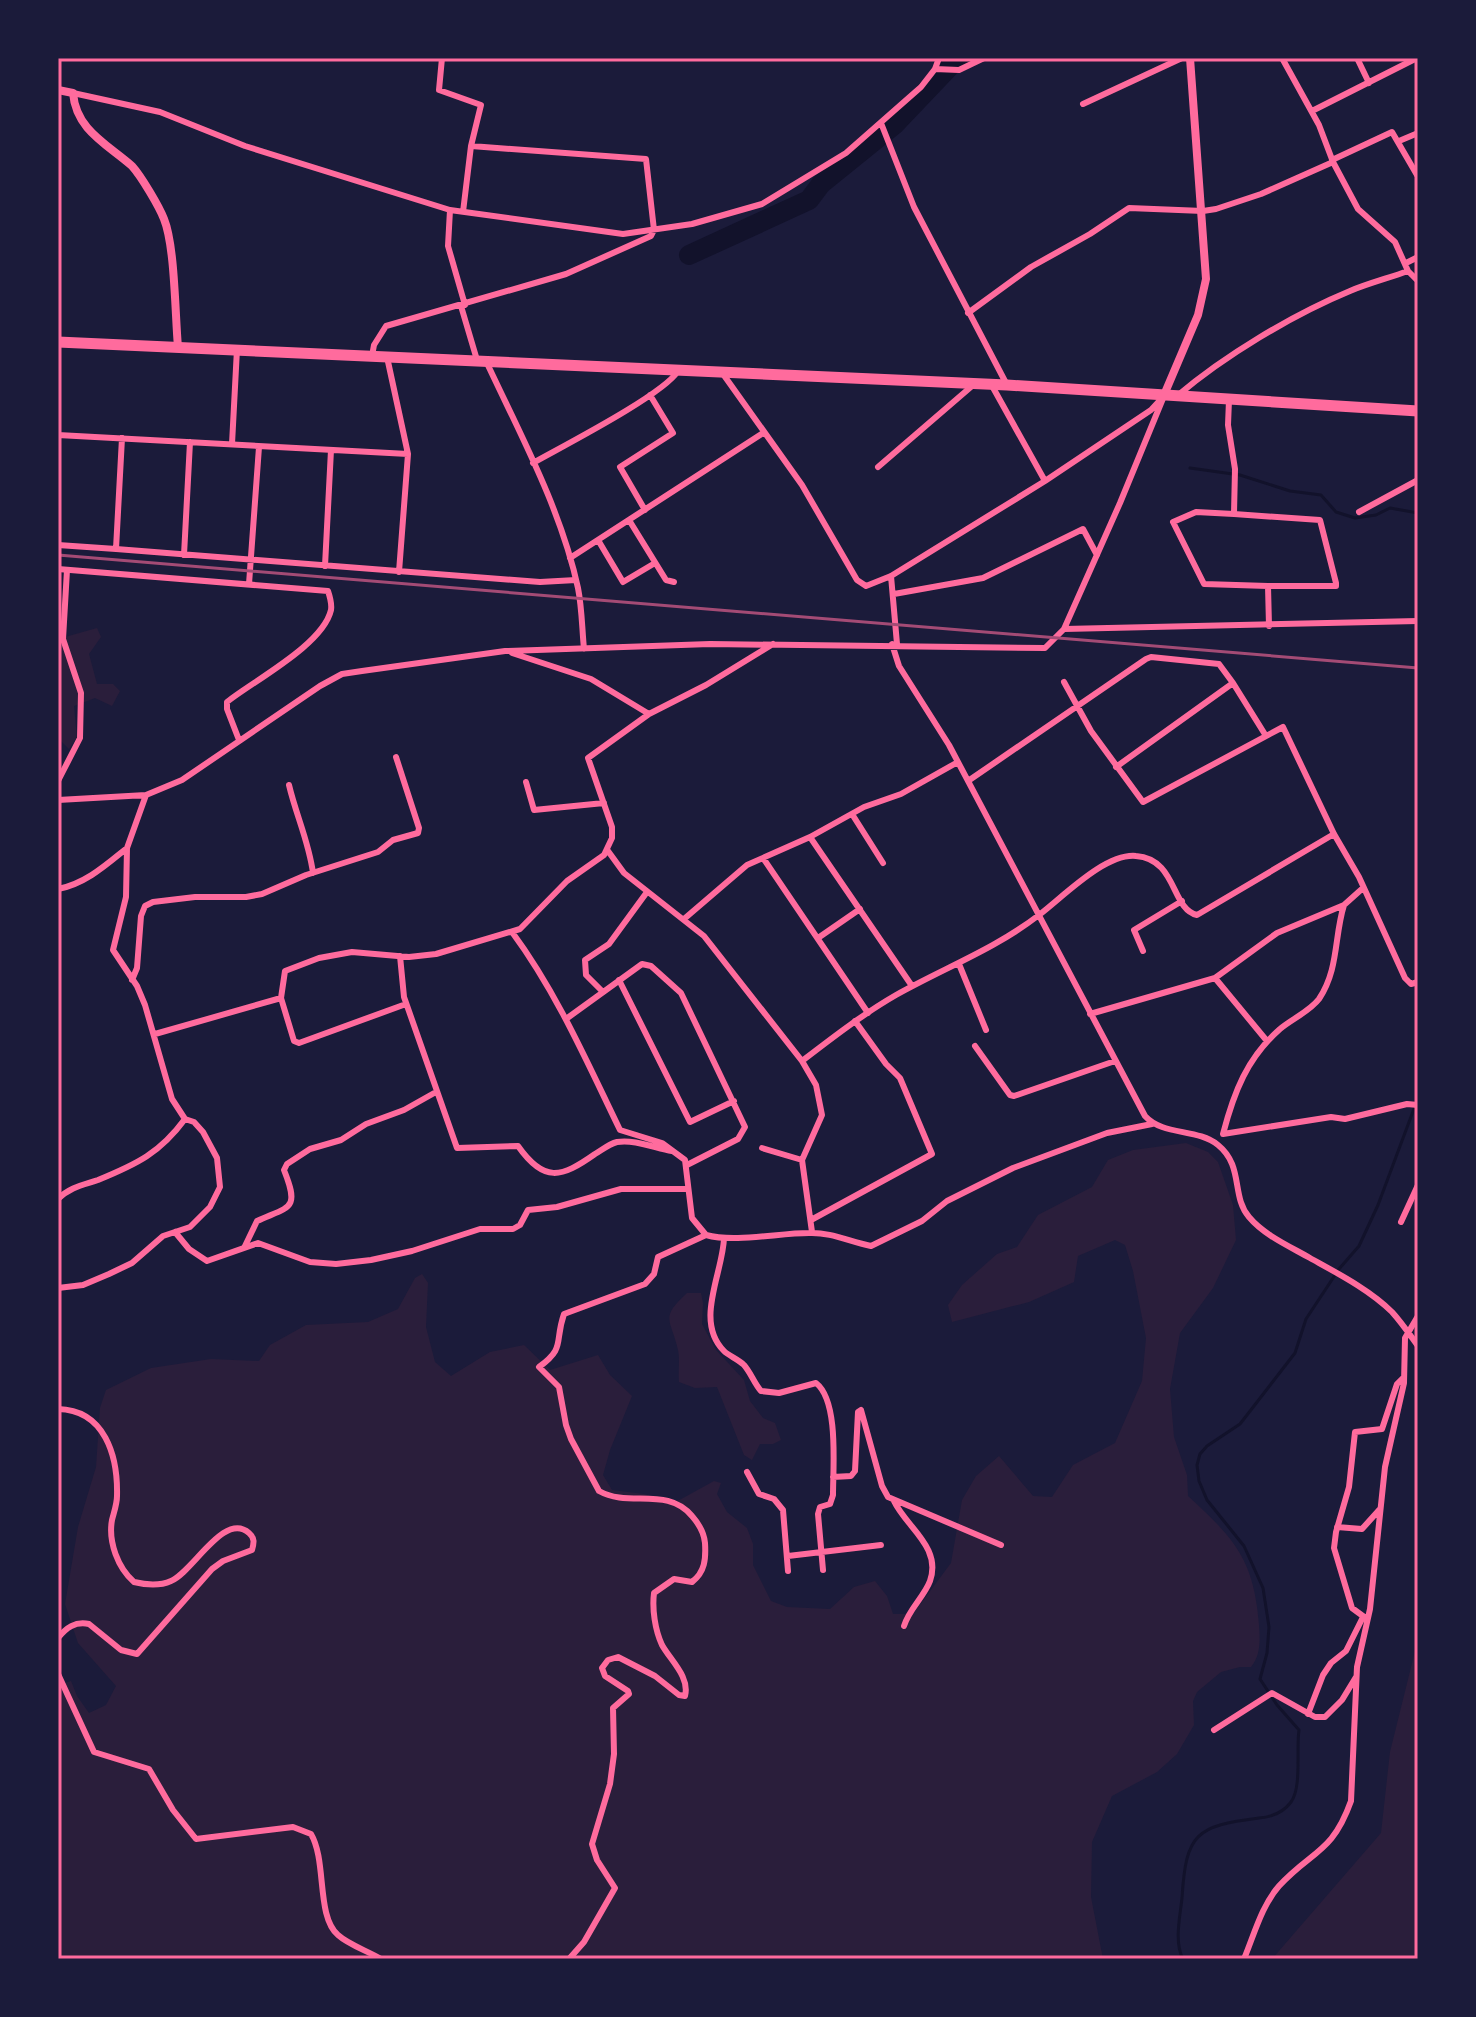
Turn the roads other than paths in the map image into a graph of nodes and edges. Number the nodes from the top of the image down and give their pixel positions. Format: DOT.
graph roads {
  1 [pos="442,58"];
  2 [pos="939,58"];
  3 [pos="984,58"];
  4 [pos="1182,58"];
  5 [pos="1190,58"];
  6 [pos="1282,58"];
  7 [pos="1357,58"];
  8 [pos="1417,58"];
  9 [pos="935,69"];
  10 [pos="1369,83"];
  11 [pos="58,90"];
  12 [pos="73,93"];
  13 [pos="1083,104"];
  14 [pos="1312,111"];
  15 [pos="881,123"];
  16 [pos="1418,133"];
  17 [pos="1399,141"];
  18 [pos="471,146"];
  19 [pos="1333,161"];
  20 [pos="1417,175"];
  21 [pos="450,210"];
  22 [pos="1203,211"];
  23 [pos="463,212"];
  24 [pos="654,230"];
  25 [pos="1418,257"];
  26 [pos="1406,263"];
  27 [pos="1408,271"];
  28 [pos="1418,281"];
  29 [pos="463,305"];
  30 [pos="968,313"];
  31 [pos="58,342"];
  32 [pos="178,347"];
  33 [pos="237,349"];
  34 [pos="372,356"];
  35 [pos="387,357"];
  36 [pos="481,361"];
  37 [pos="678,371"];
  38 [pos="723,374"];
  39 [pos="975,384"];
  40 [pos="991,384"];
  41 [pos="1007,385"];
  42 [pos="650,395"];
  43 [pos="1170,396"];
  44 [pos="1229,400"];
  45 [pos="1418,411"];
  46 [pos="58,432"];
  47 [pos="763,433"];
  48 [pos="122,438"];
  49 [pos="190,442"];
  50 [pos="232,444"];
  51 [pos="259,447"];
  52 [pos="331,450"];
  53 [pos="408,454"];
  54 [pos="533,463"];
  55 [pos="878,467"];
  56 [pos="58,469"];
  57 [pos="1418,480"];
  58 [pos="1045,481"];
  59 [pos="645,510"];
  60 [pos="1359,512"];
  61 [pos="1234,514"];
  62 [pos="629,520"];
  63 [pos="598,540"];
  64 [pos="58,545"];
  65 [pos="116,549"];
  66 [pos="184,555"];
  67 [pos="1097,555"];
  68 [pos="570,558"];
  69 [pos="251,560"];
  70 [pos="655,563"];
  71 [pos="325,566"];
  72 [pos="58,569"];
  73 [pos="67,570"];
  74 [pos="399,572"];
  75 [pos="891,576"];
  76 [pos="576,580"];
  77 [pos="674,582"];
  78 [pos="249,584"];
  79 [pos="1268,586"];
  80 [pos="894,594"];
  81 [pos="1418,621"];
  82 [pos="1269,626"];
  83 [pos="1064,629"];
  84 [pos="773,644"];
  85 [pos="894,644"];
  86 [pos="584,649"];
  87 [pos="505,651"];
  88 [pos="1064,682"];
  89 [pos="1233,683"];
  90 [pos="1078,707"];
  91 [pos="649,714"];
  92 [pos="1266,736"];
  93 [pos="239,740"];
  94 [pos="396,757"];
  95 [pos="958,762"];
  96 [pos="1116,767"];
  97 [pos="58,781"];
  98 [pos="968,781"];
  99 [pos="526,782"];
  100 [pos="289,785"];
  101 [pos="146,795"];
  102 [pos="58,800"];
  103 [pos="604,803"];
  104 [pos="852,814"];
  105 [pos="1334,834"];
  106 [pos="810,837"];
  107 [pos="127,848"];
  108 [pos="608,851"];
  109 [pos="763,858"];
  110 [pos="883,863"];
  111 [pos="313,873"];
  112 [pos="1363,888"];
  113 [pos="58,889"];
  114 [pos="647,892"];
  115 [pos="1182,901"];
  116 [pos="1344,905"];
  117 [pos="860,909"];
  118 [pos="1039,915"];
  119 [pos="684,919"];
  120 [pos="512,932"];
  121 [pos="818,938"];
  122 [pos="1143,951"];
  123 [pos="400,956"];
  124 [pos="959,964"];
  125 [pos="1215,978"];
  126 [pos="132,980"];
  127 [pos="619,980"];
  128 [pos="1418,982"];
  129 [pos="912,986"];
  130 [pos="602,991"];
  131 [pos="281,998"];
  132 [pos="406,1004"];
  133 [pos="868,1013"];
  134 [pos="1090,1014"];
  135 [pos="566,1019"];
  136 [pos="855,1021"];
  137 [pos="986,1030"];
  138 [pos="155,1034"];
  139 [pos="1267,1041"];
  140 [pos="975,1046"];
  141 [pos="802,1061"];
  142 [pos="1115,1061"];
  143 [pos="436,1092"];
  144 [pos="734,1101"];
  145 [pos="1415,1104"];
  146 [pos="185,1119"];
  147 [pos="1152,1124"];
  148 [pos="1223,1134"];
  149 [pos="1215,1143"];
  150 [pos="762,1148"];
  151 [pos="676,1152"];
  152 [pos="802,1160"];
  153 [pos="687,1165"];
  154 [pos="1418,1185"];
  155 [pos="688,1189"];
  156 [pos="58,1199"];
  157 [pos="811,1220"];
  158 [pos="1401,1222"];
  159 [pos="175,1232"];
  160 [pos="812,1232"];
  161 [pos="706,1235"];
  162 [pos="724,1238"];
  163 [pos="245,1246"];
  164 [pos="58,1288"];
  165 [pos="1418,1316"];
  166 [pos="1407,1331"];
  167 [pos="1418,1346"];
  168 [pos="1404,1377"];
  169 [pos="58,1409"];
  170 [pos="747,1472"];
  171 [pos="833,1477"];
  172 [pos="894,1501"];
  173 [pos="1380,1509"];
  174 [pos="1337,1527"];
  175 [pos="881,1545"];
  176 [pos="1001,1545"];
  177 [pos="821,1552"];
  178 [pos="788,1556"];
  179 [pos="823,1570"];
  180 [pos="788,1571"];
  181 [pos="1365,1618"];
  182 [pos="904,1626"];
  183 [pos="58,1638"];
  184 [pos="58,1674"];
  185 [pos="1356,1677"];
  186 [pos="1308,1714"];
  187 [pos="1214,1730"];
  188 [pos="381,1959"];
  189 [pos="569,1959"];
  190 [pos="1244,1959"];
  1 -- 18 [label="street"];
  2 -- 9 [label="street"];
  3 -- 9 [label="street"];
  4 -- 13 [label="street"];
  5 -- 22 [label="street"];
  6 -- 14 [label="street"];
  7 -- 10 [label="street"];
  8 -- 10 [label="street"];
  9 -- 15 [label="street"];
  10 -- 14 [label="street"];
  11 -- 12 [label="street"];
  12 -- 21 [label="street"];
  12 -- 32 [label="street"];
  14 -- 19 [label="street"];
  15 -- 24 [label="street"];
  15 -- 30 [label="street"];
  16 -- 17 [label="street"];
  17 -- 19 [label="street"];
  17 -- 20 [label="street"];
  18 -- 23 [label="street"];
  18 -- 24 [label="street"];
  19 -- 22 [label="street"];
  19 -- 26 [label="street"];
  21 -- 23 [label="street"];
  21 -- 29 [label="street"];
  22 -- 30 [label="street"];
  22 -- 43 [label="street"];
  23 -- 24 [label="street"];
  24 -- 29 [label="street"];
  25 -- 26 [label="street"];
  26 -- 27 [label="street"];
  27 -- 28 [label="street"];
  27 -- 43 [label="street"];
  29 -- 34 [label="street"];
  29 -- 36 [label="street"];
  30 -- 41 [label="street"];
  31 -- 32 [label="highway"];
  32 -- 33 [label="highway"];
  33 -- 34 [label="highway"];
  33 -- 50 [label="street"];
  34 -- 35 [label="highway"];
  35 -- 36 [label="highway"];
  35 -- 53 [label="street"];
  36 -- 37 [label="highway"];
  36 -- 54 [label="street"];
  37 -- 38 [label="highway"];
  37 -- 42 [label="street"];
  38 -- 39 [label="highway"];
  38 -- 47 [label="street"];
  39 -- 40 [label="highway"];
  39 -- 55 [label="street"];
  40 -- 41 [label="highway"];
  40 -- 58 [label="street"];
  41 -- 43 [label="highway"];
  42 -- 54 [label="street"];
  42 -- 59 [label="street"];
  43 -- 44 [label="highway"];
  43 -- 58 [label="street"];
  43 -- 67 [label="street"];
  44 -- 45 [label="highway"];
  44 -- 61 [label="street"];
  46 -- 48 [label="street"];
  46 -- 56 [label="street"];
  47 -- 59 [label="street"];
  47 -- 75 [label="street"];
  48 -- 49 [label="street"];
  48 -- 65 [label="street"];
  49 -- 50 [label="street"];
  49 -- 66 [label="street"];
  50 -- 51 [label="street"];
  51 -- 52 [label="street"];
  51 -- 69 [label="street"];
  52 -- 53 [label="street"];
  52 -- 71 [label="street"];
  53 -- 74 [label="street"];
  54 -- 68 [label="street"];
  57 -- 60 [label="street"];
  58 -- 75 [label="street"];
  59 -- 62 [label="street"];
  61 -- 79 [label="street"];
  61 -- 79 [label="street"];
  62 -- 63 [label="street"];
  62 -- 70 [label="street"];
  63 -- 68 [label="street"];
  63 -- 70 [label="street"];
  64 -- 65 [label="street"];
  65 -- 66 [label="street"];
  66 -- 69 [label="street"];
  67 -- 80 [label="street"];
  67 -- 83 [label="street"];
  68 -- 76 [label="street"];
  69 -- 71 [label="street"];
  69 -- 78 [label="street"];
  70 -- 77 [label="street"];
  71 -- 74 [label="street"];
  72 -- 73 [label="street"];
  73 -- 78 [label="street"];
  73 -- 97 [label="street"];
  74 -- 76 [label="street"];
  75 -- 80 [label="street"];
  76 -- 86 [label="street"];
  78 -- 93 [label="street"];
  79 -- 82 [label="street"];
  80 -- 85 [label="street"];
  81 -- 82 [label="street"];
  82 -- 83 [label="street"];
  83 -- 85 [label="street"];
  84 -- 85 [label="street"];
  84 -- 86 [label="street"];
  84 -- 91 [label="street"];
  85 -- 95 [label="street"];
  86 -- 87 [label="street"];
  87 -- 91 [label="street"];
  87 -- 93 [label="street"];
  88 -- 90 [label="street"];
  89 -- 90 [label="street"];
  89 -- 92 [label="street"];
  89 -- 96 [label="street"];
  90 -- 96 [label="street"];
  90 -- 98 [label="street"];
  91 -- 103 [label="street"];
  92 -- 96 [label="street"];
  92 -- 105 [label="street"];
  93 -- 101 [label="street"];
  94 -- 111 [label="street"];
  95 -- 98 [label="street"];
  95 -- 104 [label="street"];
  98 -- 118 [label="street"];
  99 -- 103 [label="street"];
  100 -- 111 [label="street"];
  101 -- 102 [label="street"];
  101 -- 107 [label="street"];
  103 -- 108 [label="street"];
  104 -- 106 [label="street"];
  104 -- 110 [label="street"];
  105 -- 112 [label="street"];
  105 -- 115 [label="street"];
  106 -- 109 [label="street"];
  106 -- 117 [label="street"];
  107 -- 113 [label="street"];
  107 -- 126 [label="street"];
  108 -- 114 [label="street"];
  108 -- 120 [label="street"];
  109 -- 119 [label="street"];
  109 -- 121 [label="street"];
  111 -- 126 [label="street"];
  112 -- 116 [label="street"];
  112 -- 128 [label="street"];
  114 -- 119 [label="street"];
  114 -- 130 [label="street"];
  115 -- 118 [label="street"];
  115 -- 122 [label="street"];
  116 -- 125 [label="street"];
  116 -- 139 [label="street"];
  117 -- 121 [label="street"];
  117 -- 129 [label="street"];
  118 -- 124 [label="street"];
  118 -- 134 [label="street"];
  119 -- 141 [label="street"];
  120 -- 123 [label="street"];
  120 -- 135 [label="street"];
  121 -- 133 [label="street"];
  123 -- 131 [label="street"];
  123 -- 132 [label="street"];
  124 -- 129 [label="street"];
  124 -- 137 [label="street"];
  125 -- 134 [label="street"];
  125 -- 139 [label="street"];
  126 -- 138 [label="street"];
  127 -- 130 [label="street"];
  127 -- 144 [label="street"];
  127 -- 144 [label="street"];
  129 -- 133 [label="street"];
  130 -- 135 [label="street"];
  131 -- 132 [label="street"];
  131 -- 138 [label="street"];
  132 -- 143 [label="street"];
  133 -- 136 [label="street"];
  134 -- 142 [label="street"];
  135 -- 151 [label="street"];
  136 -- 141 [label="street"];
  136 -- 157 [label="street"];
  138 -- 146 [label="street"];
  139 -- 148 [label="street"];
  140 -- 142 [label="street"];
  141 -- 152 [label="street"];
  142 -- 147 [label="street"];
  143 -- 151 [label="street"];
  143 -- 163 [label="street"];
  144 -- 153 [label="street"];
  145 -- 148 [label="street"];
  146 -- 156 [label="street"];
  146 -- 159 [label="street"];
  147 -- 149 [label="street"];
  147 -- 160 [label="street"];
  148 -- 149 [label="street"];
  149 -- 166 [label="street"];
  150 -- 152 [label="street"];
  151 -- 153 [label="street"];
  152 -- 157 [label="street"];
  153 -- 155 [label="street"];
  154 -- 158 [label="street"];
  155 -- 161 [label="street"];
  155 -- 163 [label="street"];
  157 -- 160 [label="street"];
  159 -- 163 [label="street"];
  159 -- 164 [label="street"];
  160 -- 162 [label="street"];
  161 -- 162 [label="street"];
  161 -- 189 [label="street"];
  162 -- 171 [label="street"];
  165 -- 166 [label="street"];
  166 -- 167 [label="street"];
  166 -- 168 [label="street"];
  168 -- 173 [label="street"];
  168 -- 174 [label="street"];
  169 -- 183 [label="street"];
  170 -- 178 [label="street"];
  171 -- 172 [label="street"];
  171 -- 177 [label="street"];
  172 -- 176 [label="street"];
  172 -- 182 [label="street"];
  173 -- 174 [label="street"];
  173 -- 181 [label="street"];
  174 -- 181 [label="street"];
  175 -- 177 [label="street"];
  177 -- 178 [label="street"];
  177 -- 179 [label="street"];
  178 -- 180 [label="street"];
  181 -- 185 [label="street"];
  181 -- 186 [label="street"];
  184 -- 188 [label="street"];
  185 -- 186 [label="street"];
  185 -- 190 [label="street"];
  186 -- 187 [label="street"];
}
